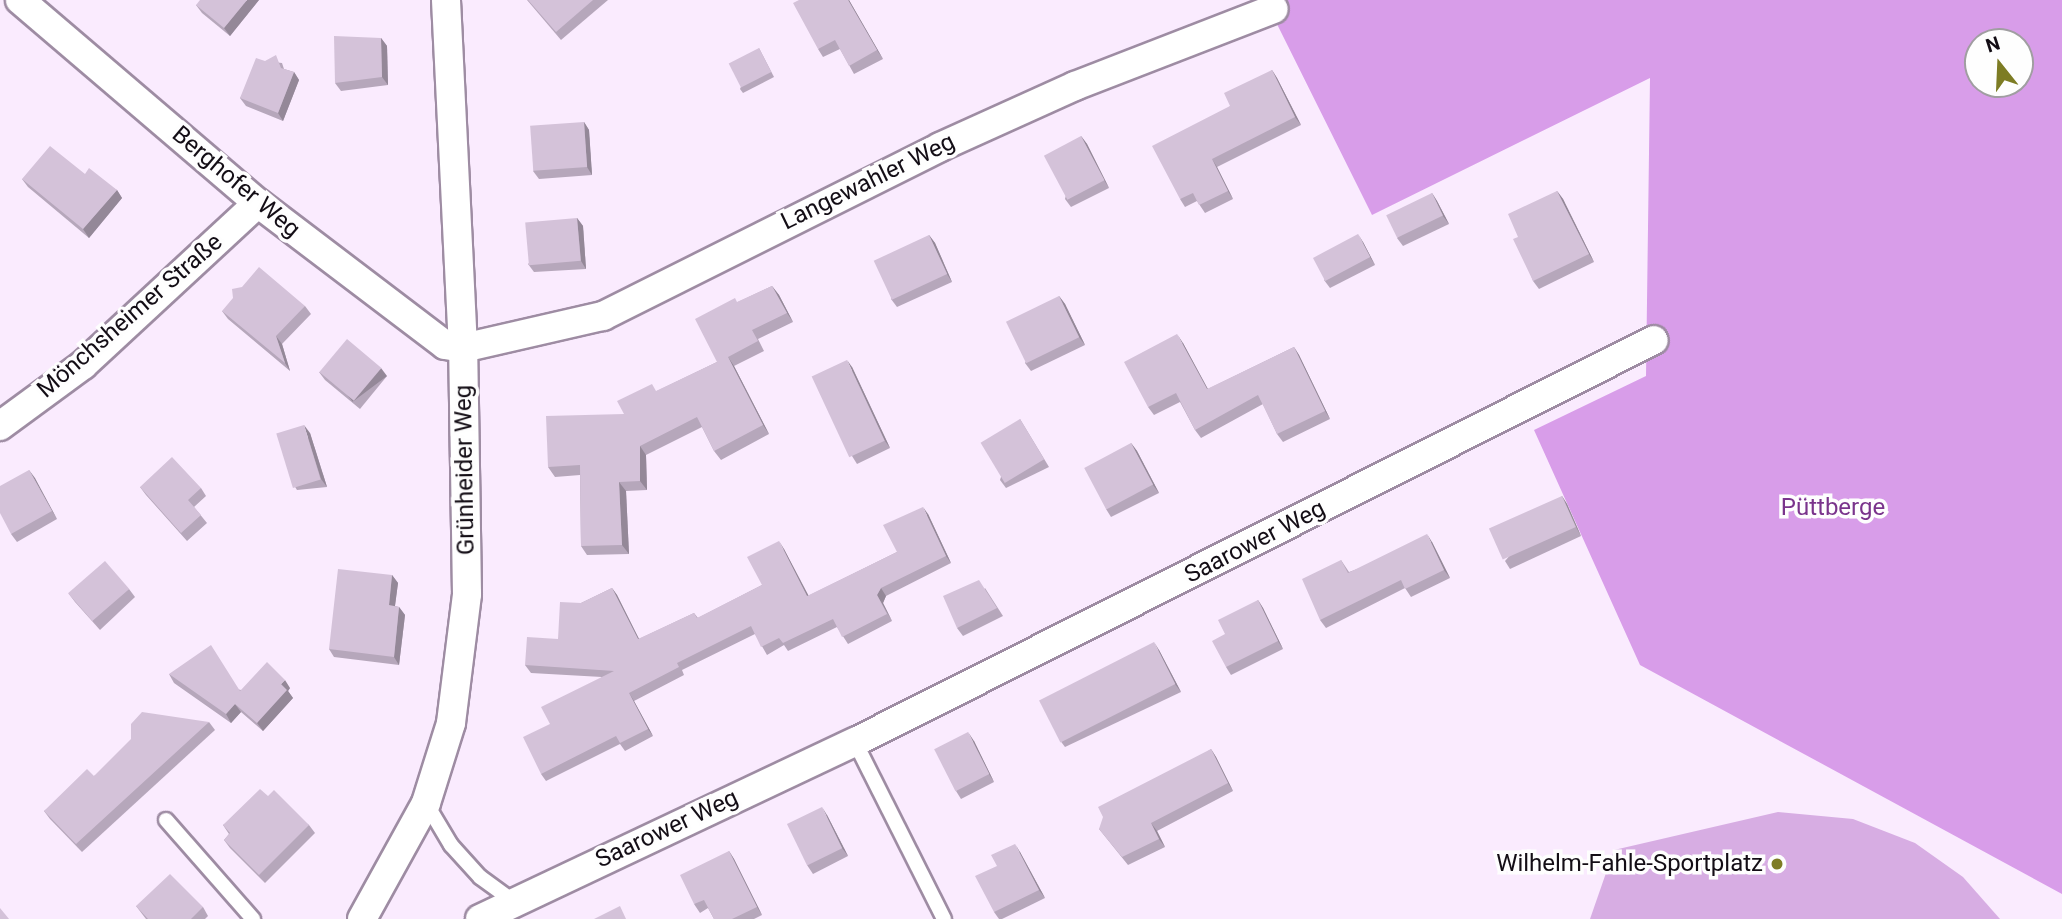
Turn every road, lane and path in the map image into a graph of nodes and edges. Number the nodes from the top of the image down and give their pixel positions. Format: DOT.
graph roads {
  1 [pos="20,0"];
  2 [pos="446,0"];
  3 [pos="1274,9"];
  4 [pos="258,203"];
  5 [pos="1654,340"];
  6 [pos="463,348"];
  7 [pos="0,426"];
  8 [pos="855,742"];
  9 [pos="426,803"];
  10 [pos="166,820"];
  11 [pos="513,901"];
  12 [pos="253,919"];
  13 [pos="362,919"];
  14 [pos="480,919"];
  15 [pos="944,919"];
  1 -- 4 [label="street, Berghofer Weg"];
  2 -- 6 [label="street, Grünheider Weg"];
  3 -- 6 [label="street, Langewahler Weg"];
  4 -- 6 [label="street, Berghofer Weg"];
  4 -- 7 [label="street, Mönchsheimer Straße"];
  5 -- 8 [label="street, Saarower Weg"];
  6 -- 9 [label="street, Grünheider Weg"];
  8 -- 11 [label="street, Saarower Weg"];
  8 -- 15 [label="lane"];
  9 -- 11 [label="lane"];
  9 -- 13 [label="street, Grünheider Weg"];
  10 -- 12 [label="lane"];
  11 -- 14 [label="street, Saarower Weg"];
}
